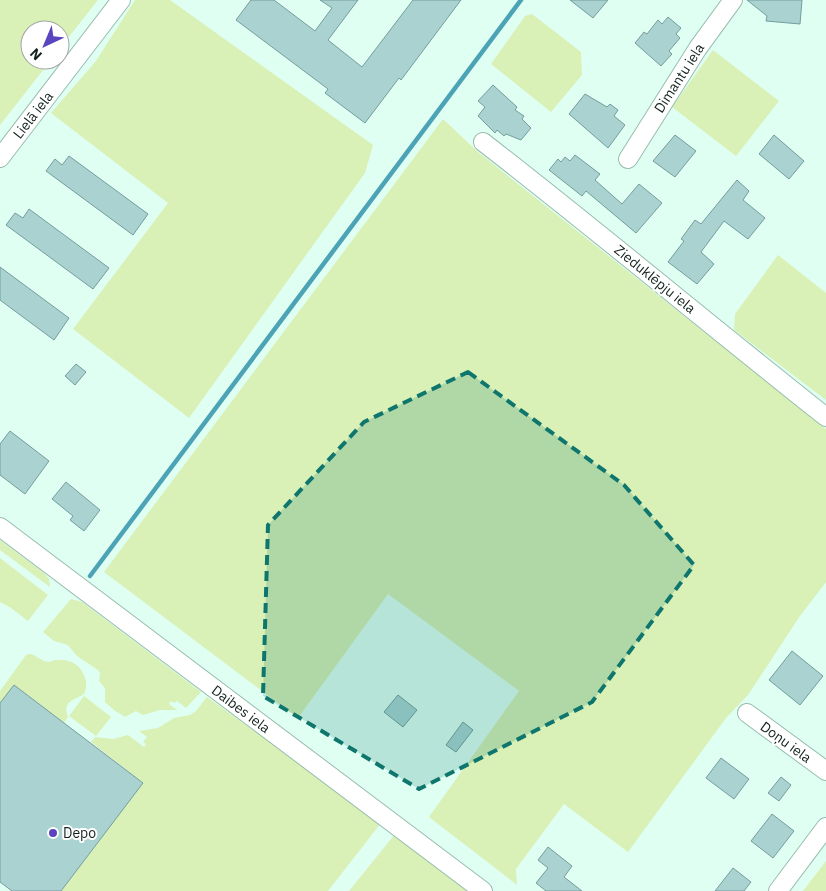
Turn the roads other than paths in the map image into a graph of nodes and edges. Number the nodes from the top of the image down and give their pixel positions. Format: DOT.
graph roads {
  1 [pos="121,0"];
  2 [pos="734,0"];
  3 [pos="483,142"];
  4 [pos="0,158"];
  5 [pos="628,159"];
  6 [pos="826,417"];
  7 [pos="0,527"];
  8 [pos="747,713"];
  9 [pos="826,771"];
  10 [pos="826,827"];
  11 [pos="483,891"];
  12 [pos="778,891"];
  1 -- 4 [label="street, Lielā iela"];
  2 -- 5 [label="street, Dimantu iela"];
  3 -- 6 [label="street, Zieduklēpju iela"];
  7 -- 11 [label="street, Daibes iela"];
  8 -- 9 [label="street, Doņu iela"];
  10 -- 12 [label="street"];
}
